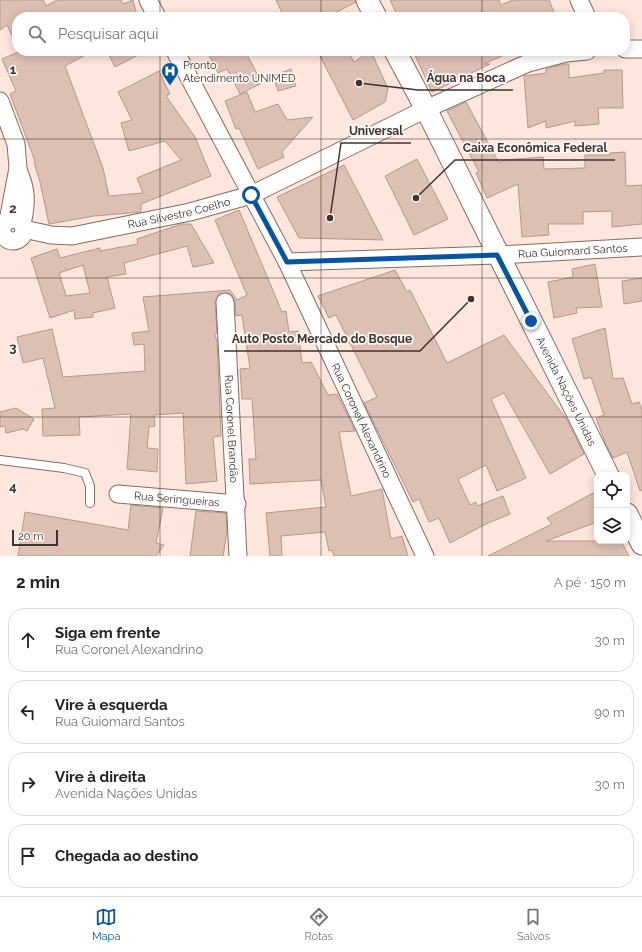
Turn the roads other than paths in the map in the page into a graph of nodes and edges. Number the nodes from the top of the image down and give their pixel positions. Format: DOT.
graph roads {
  1 [pos="148,0"];
  2 [pos="367,0"];
  3 [pos="579,0"];
  4 [pos="154,12"];
  5 [pos="373,12"];
  6 [pos="585,12"];
  7 [pos="630,49"];
  8 [pos="642,49"];
  9 [pos="178,56"];
  10 [pos="398,56"];
  11 [pos="555,56"];
  12 [pos="0,101"];
  13 [pos="426,109"];
  14 [pos="251,195"];
  15 [pos="11,234"];
  16 [pos="642,247"];
  17 [pos="497,255"];
  18 [pos="287,262"];
  19 [pos="225,302"];
  20 [pos="0,460"];
  21 [pos="606,472"];
  22 [pos="118,494"];
  23 [pos="90,503"];
  24 [pos="237,504"];
  25 [pos="630,520"];
  26 [pos="642,544"];
  27 [pos="238,556"];
  28 [pos="425,556"];
  1 -- 4 [label="street"];
  2 -- 5 [label="street"];
  3 -- 6 [label="street"];
  7 -- 8 [label="street"];
  9 -- 14 [label="street, Rua Coronel Alexandrino"];
  10 -- 13 [label="street, Avenida Nações Unidas"];
  11 -- 13 [label="street, Rua Silvestre Coelho"];
  12 -- 15 [label="street"];
  13 -- 14 [label="street, Rua Silvestre Coelho"];
  13 -- 17 [label="street, Avenida Nações Unidas"];
  14 -- 15 [label="street, Rua Silvestre Coelho"];
  14 -- 18 [label="street, Rua Coronel Alexandrino"];
  16 -- 17 [label="street, Rua Guiomard Santos"];
  17 -- 18 [label="street, Rua Guiomard Santos"];
  17 -- 21 [label="street, Avenida Nações Unidas"];
  18 -- 28 [label="street, Rua Coronel Alexandrino"];
  19 -- 24 [label="street, Rua Coronel Brandão"];
  20 -- 23 [label="lane"];
  22 -- 24 [label="street, Rua Seringueiras"];
  24 -- 27 [label="street, Rua Coronel Brandão"];
  25 -- 26 [label="street"];
}
